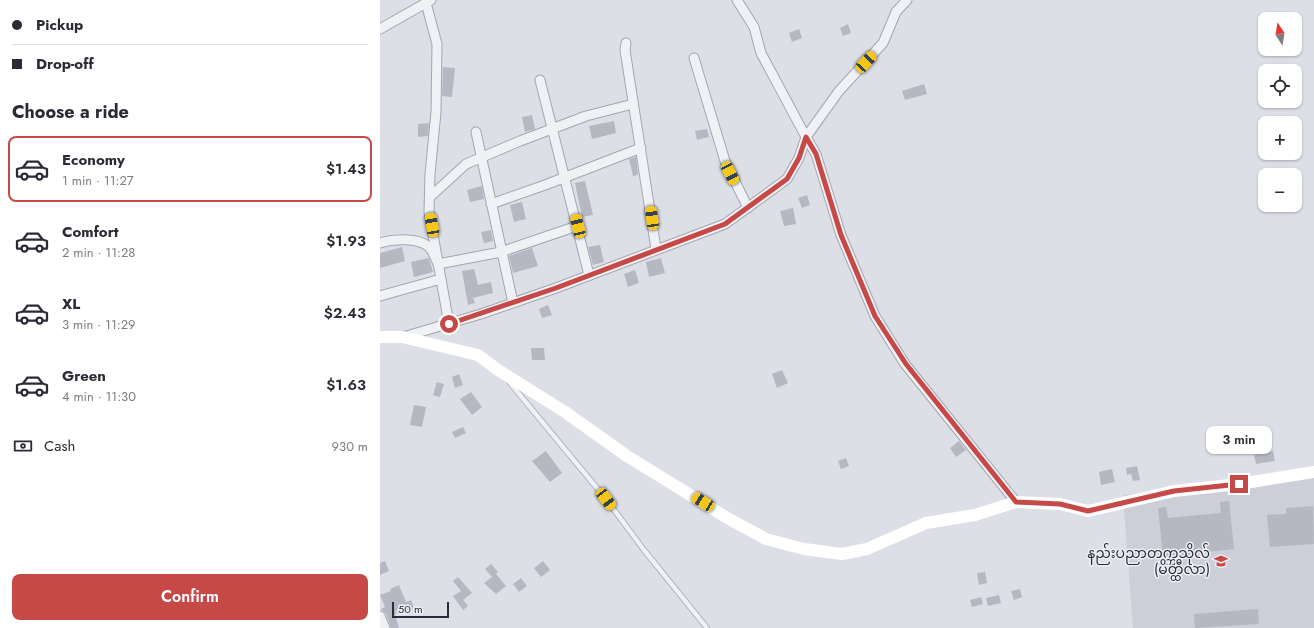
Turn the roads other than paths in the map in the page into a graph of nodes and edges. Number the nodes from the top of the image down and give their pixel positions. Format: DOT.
graph roads {
  1 [pos="737,0"];
  2 [pos="907,0"];
  3 [pos="429,1"];
  4 [pos="380,29"];
  5 [pos="626,43"];
  6 [pos="694,58"];
  7 [pos="540,80"];
  8 [pos="633,104"];
  9 [pos="553,130"];
  10 [pos="476,132"];
  11 [pos="806,137"];
  12 [pos="641,148"];
  13 [pos="481,158"];
  14 [pos="565,177"];
  15 [pos="430,197"];
  16 [pos="491,204"];
  17 [pos="748,208"];
  18 [pos="578,226"];
  19 [pos="380,243"];
  20 [pos="656,249"];
  21 [pos="501,252"];
  22 [pos="438,264"];
  23 [pos="589,275"];
  24 [pos="441,280"];
  25 [pos="380,296"];
  26 [pos="513,303"];
  27 [pos="449,324"];
  28 [pos="380,337"];
  29 [pos="402,337"];
  30 [pos="498,370"];
  31 [pos="1314,472"];
  32 [pos="1016,502"];
  33 [pos="380,616"];
  34 [pos="385,628"];
  35 [pos="707,628"];
  1 -- 11 [label="street"];
  2 -- 11 [label="street"];
  3 -- 4 [label="street"];
  3 -- 15 [label="street"];
  5 -- 8 [label="street"];
  6 -- 17 [label="street"];
  7 -- 9 [label="street"];
  8 -- 9 [label="street"];
  8 -- 12 [label="street"];
  9 -- 13 [label="street"];
  9 -- 14 [label="street"];
  10 -- 13 [label="street"];
  11 -- 17 [label="street"];
  11 -- 32 [label="street"];
  12 -- 14 [label="street"];
  12 -- 20 [label="street"];
  13 -- 15 [label="street"];
  13 -- 16 [label="street"];
  14 -- 16 [label="street"];
  14 -- 18 [label="street"];
  15 -- 22 [label="street"];
  16 -- 21 [label="street"];
  17 -- 20 [label="street"];
  18 -- 21 [label="street"];
  18 -- 23 [label="street"];
  19 -- 22 [label="street"];
  20 -- 23 [label="street"];
  21 -- 22 [label="street"];
  21 -- 26 [label="street"];
  22 -- 24 [label="street"];
  23 -- 26 [label="street"];
  24 -- 25 [label="street"];
  24 -- 27 [label="street"];
  26 -- 27 [label="street"];
  27 -- 29 [label="street"];
  28 -- 29 [label="street"];
  29 -- 30 [label="street"];
  30 -- 32 [label="street"];
  30 -- 35 [label="lane"];
  31 -- 32 [label="street"];
  33 -- 34 [label="street"];
}
